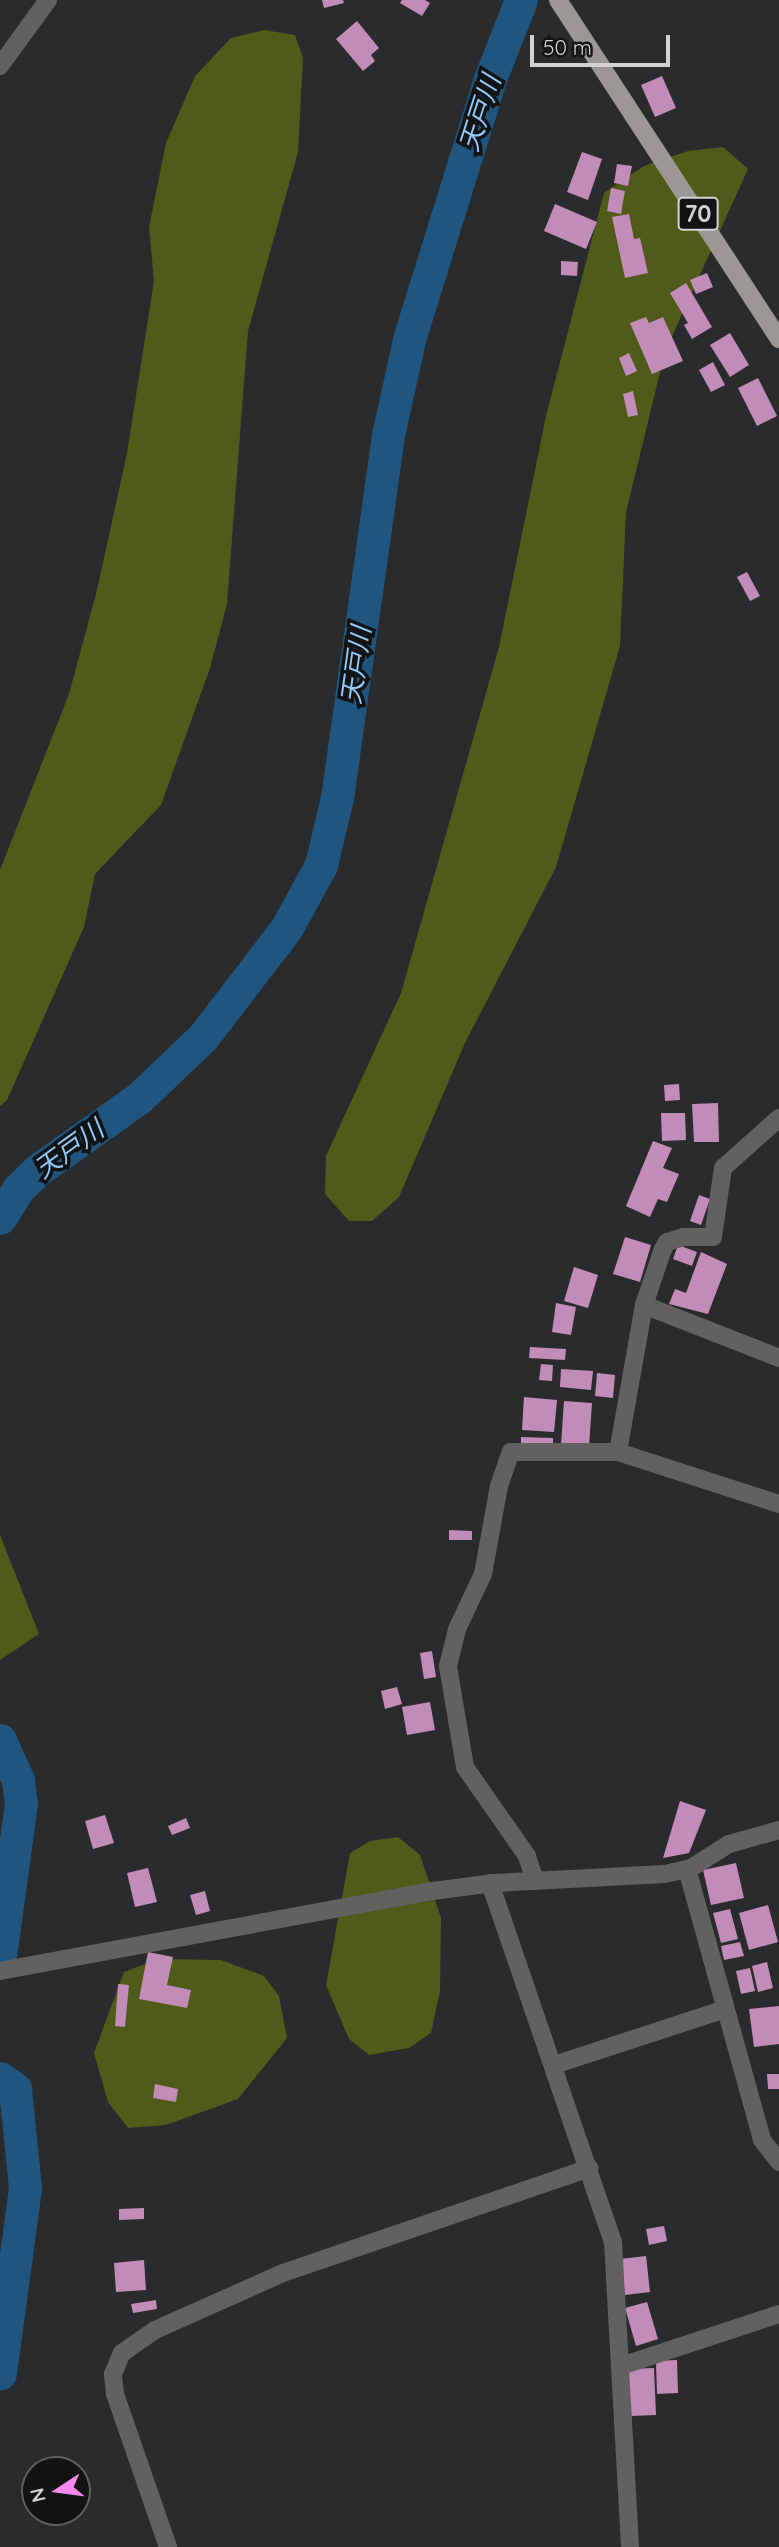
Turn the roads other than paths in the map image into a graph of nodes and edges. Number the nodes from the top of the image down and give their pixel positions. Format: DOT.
graph roads {
  1 [pos="48,0"];
  2 [pos="558,0"];
  3 [pos="0,65"];
  4 [pos="779,339"];
  5 [pos="779,1118"];
  6 [pos="644,1305"];
  7 [pos="779,1357"];
  8 [pos="618,1452"];
  9 [pos="779,1504"];
  10 [pos="779,1830"];
  11 [pos="687,1869"];
  12 [pos="535,1881"];
  13 [pos="490,1883"];
  14 [pos="0,1971"];
  15 [pos="725,2009"];
  16 [pos="554,2065"];
  17 [pos="779,2162"];
  18 [pos="589,2168"];
  19 [pos="779,2314"];
  20 [pos="621,2365"];
  21 [pos="168,2547"];
  22 [pos="630,2547"];
  1 -- 3 [label="street"];
  2 -- 4 [label="main road, 70"];
  5 -- 6 [label="street"];
  6 -- 7 [label="street"];
  6 -- 8 [label="street"];
  8 -- 9 [label="street"];
  8 -- 12 [label="street"];
  10 -- 11 [label="street"];
  11 -- 12 [label="street"];
  11 -- 15 [label="street"];
  12 -- 13 [label="street"];
  13 -- 14 [label="street"];
  13 -- 16 [label="street"];
  15 -- 16 [label="street"];
  15 -- 17 [label="street"];
  16 -- 18 [label="street"];
  18 -- 20 [label="street"];
  18 -- 21 [label="street"];
  19 -- 20 [label="street"];
  20 -- 22 [label="street"];
}
